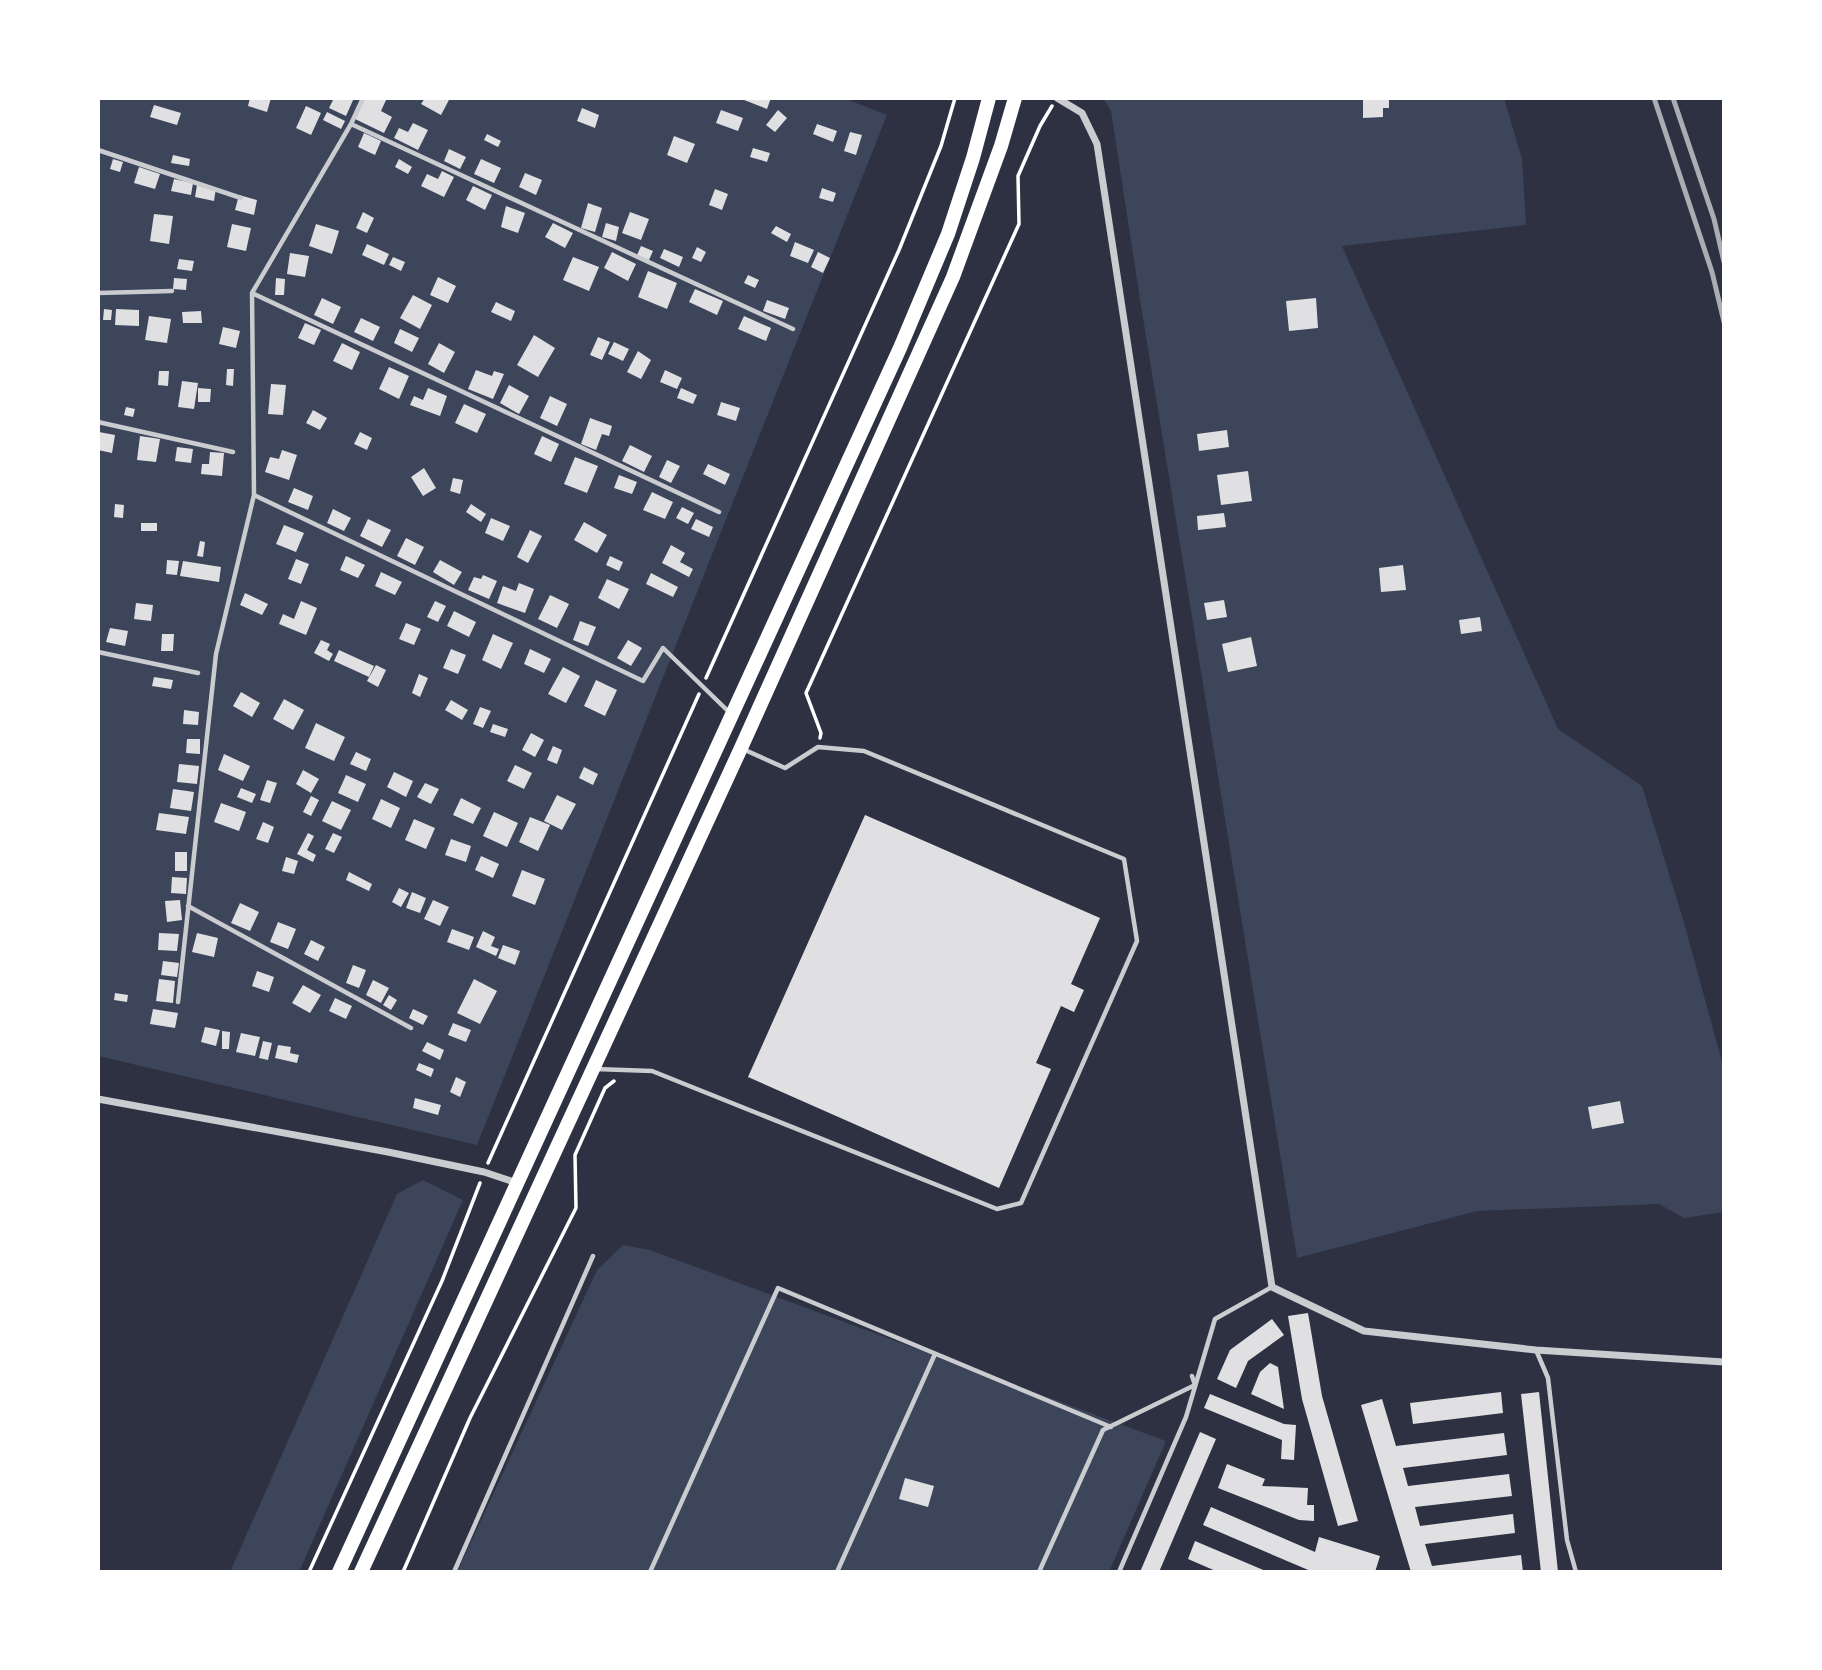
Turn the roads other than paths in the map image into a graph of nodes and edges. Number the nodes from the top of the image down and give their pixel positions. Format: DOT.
graph roads {
  1 [pos="363,98"];
  2 [pos="989,98"];
  3 [pos="1015,98"];
  4 [pos="1057,98"];
  5 [pos="351,124"];
  6 [pos="98,150"];
  7 [pos="241,198"];
  8 [pos="172,291"];
  9 [pos="98,293"];
  10 [pos="252,293"];
  11 [pos="793,329"];
  12 [pos="98,422"];
  13 [pos="233,452"];
  14 [pos="254,495"];
  15 [pos="719,512"];
  16 [pos="98,652"];
  17 [pos="198,673"];
  18 [pos="732,715"];
  19 [pos="741,748"];
  20 [pos="188,906"];
  21 [pos="178,1002"];
  22 [pos="411,1028"];
  23 [pos="593,1069"];
  24 [pos="98,1099"];
  25 [pos="517,1183"];
  26 [pos="593,1256"];
  27 [pos="1272,1287"];
  28 [pos="1536,1350"];
  29 [pos="935,1354"];
  30 [pos="1724,1362"];
  31 [pos="1192,1376"];
  32 [pos="1195,1385"];
  33 [pos="1111,1427"];
  34 [pos="339,1572"];
  35 [pos="361,1572"];
  36 [pos="454,1572"];
  37 [pos="650,1572"];
  38 [pos="837,1572"];
  39 [pos="1040,1572"];
  40 [pos="1119,1572"];
  41 [pos="1576,1572"];
  1 -- 5 [label="lane"];
  2 -- 18 [label="main road"];
  3 -- 19 [label="main road"];
  4 -- 27 [label="street"];
  5 -- 10 [label="lane"];
  5 -- 11 [label="lane"];
  6 -- 7 [label="lane"];
  8 -- 9 [label="lane"];
  10 -- 14 [label="lane"];
  10 -- 15 [label="lane"];
  12 -- 13 [label="lane"];
  14 -- 18 [label="lane"];
  14 -- 20 [label="lane"];
  16 -- 17 [label="lane"];
  18 -- 25 [label="main road"];
  19 -- 23 [label="main road"];
  19 -- 23 [label="lane"];
  20 -- 21 [label="lane"];
  20 -- 22 [label="lane"];
  23 -- 35 [label="main road"];
  24 -- 25 [label="street"];
  25 -- 34 [label="main road"];
  26 -- 36 [label="lane"];
  27 -- 28 [label="street"];
  27 -- 32 [label="lane"];
  28 -- 30 [label="street"];
  28 -- 41 [label="lane"];
  29 -- 33 [label="lane"];
  29 -- 37 [label="lane"];
  29 -- 38 [label="lane"];
  31 -- 32 [label="lane"];
  32 -- 33 [label="lane"];
  32 -- 40 [label="lane"];
  33 -- 39 [label="lane"];
}
